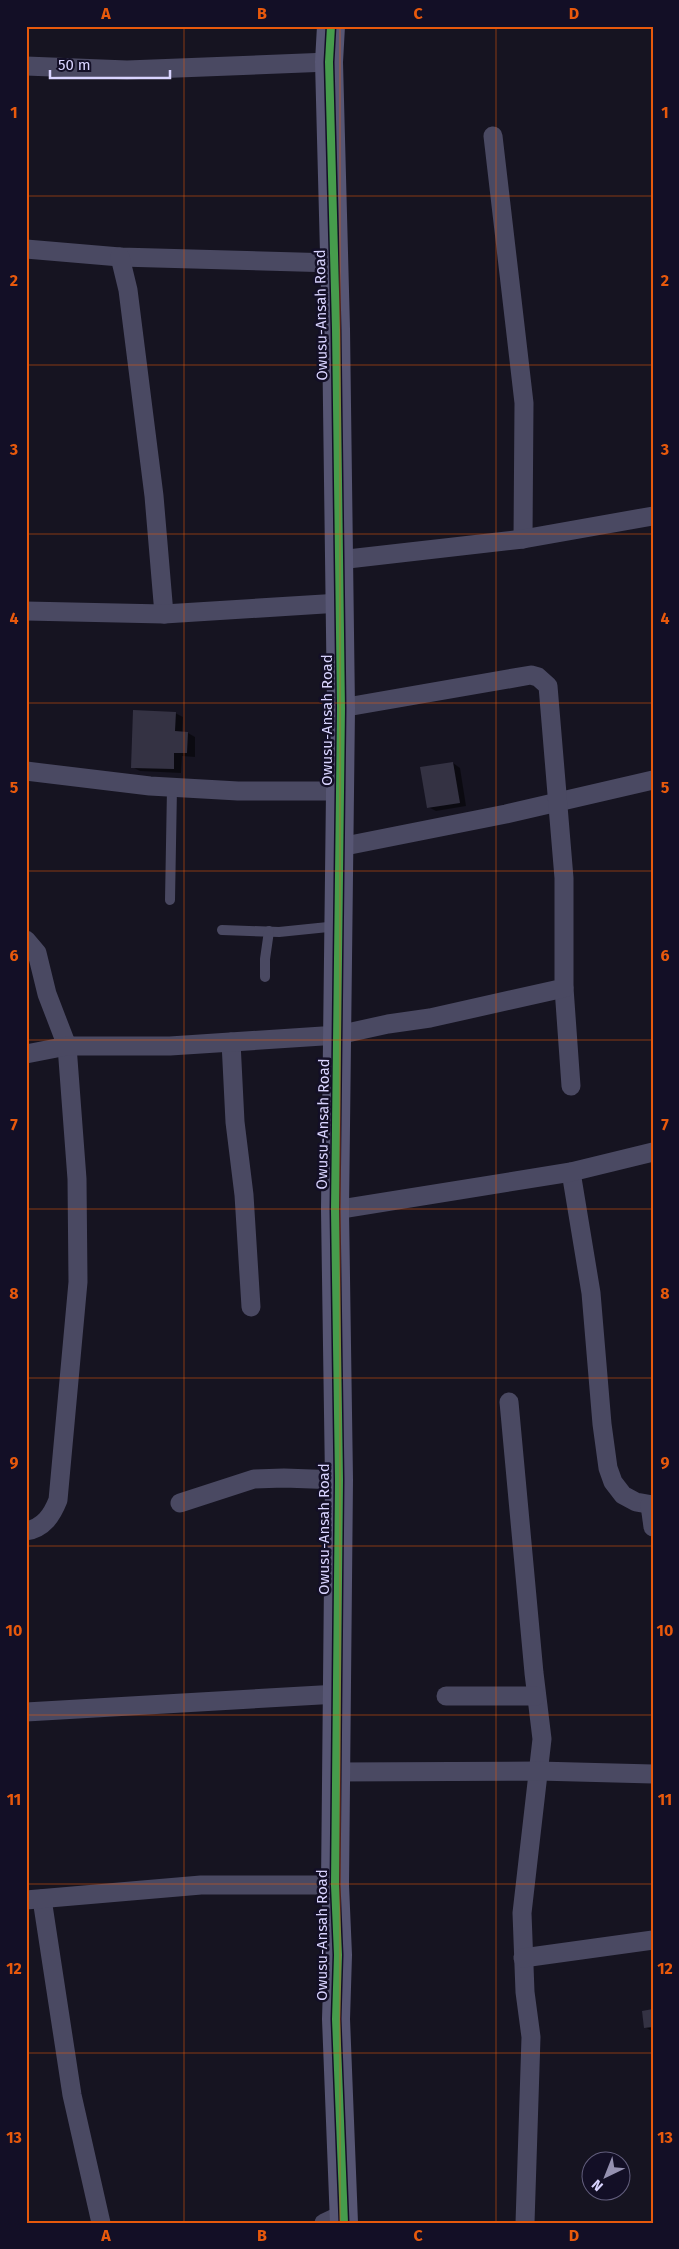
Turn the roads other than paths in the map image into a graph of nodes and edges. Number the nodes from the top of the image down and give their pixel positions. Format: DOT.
graph roads {
  1 [pos="331,26"];
  2 [pos="329,62"];
  3 [pos="26,66"];
  4 [pos="493,136"];
  5 [pos="26,249"];
  6 [pos="120,257"];
  7 [pos="334,263"];
  8 [pos="653,516"];
  9 [pos="522,539"];
  10 [pos="339,560"];
  11 [pos="340,603"];
  12 [pos="26,611"];
  13 [pos="164,614"];
  14 [pos="340,708"];
  15 [pos="26,772"];
  16 [pos="653,780"];
  17 [pos="172,788"];
  18 [pos="341,791"];
  19 [pos="558,802"];
  20 [pos="340,847"];
  21 [pos="170,900"];
  22 [pos="339,926"];
  23 [pos="222,930"];
  24 [pos="268,932"];
  25 [pos="26,940"];
  26 [pos="266,977"];
  27 [pos="564,988"];
  28 [pos="338,1035"];
  29 [pos="231,1042"];
  30 [pos="67,1046"];
  31 [pos="26,1054"];
  32 [pos="571,1086"];
  33 [pos="653,1152"];
  34 [pos="571,1172"];
  35 [pos="335,1210"];
  36 [pos="251,1307"];
  37 [pos="509,1402"];
  38 [pos="339,1480"];
  39 [pos="180,1503"];
  40 [pos="651,1505"];
  41 [pos="653,1527"];
  42 [pos="26,1531"];
  43 [pos="338,1694"];
  44 [pos="446,1696"];
  45 [pos="536,1696"];
  46 [pos="26,1712"];
  47 [pos="538,1771"];
  48 [pos="336,1772"];
  49 [pos="653,1774"];
  50 [pos="336,1885"];
  51 [pos="34,1899"];
  52 [pos="653,1940"];
  53 [pos="523,1958"];
  54 [pos="337,2220"];
  55 [pos="101,2223"];
  56 [pos="525,2223"];
  1 -- 2 [label="street, Owusu-Ansah Road"];
  2 -- 3 [label="street"];
  2 -- 7 [label="street, Owusu-Ansah Road"];
  4 -- 9 [label="street"];
  5 -- 6 [label="street"];
  6 -- 7 [label="street"];
  6 -- 13 [label="street"];
  7 -- 10 [label="street, Owusu-Ansah Road"];
  8 -- 9 [label="street"];
  9 -- 10 [label="street"];
  10 -- 11 [label="street, Owusu-Ansah Road"];
  11 -- 13 [label="street"];
  11 -- 14 [label="street, Owusu-Ansah Road"];
  12 -- 13 [label="street"];
  14 -- 18 [label="street, Owusu-Ansah Road"];
  14 -- 19 [label="street"];
  15 -- 17 [label="street"];
  16 -- 19 [label="street"];
  17 -- 18 [label="street"];
  17 -- 21 [label="lane"];
  18 -- 20 [label="street, Owusu-Ansah Road"];
  19 -- 20 [label="street"];
  19 -- 27 [label="street"];
  20 -- 22 [label="street, Owusu-Ansah Road"];
  22 -- 24 [label="lane"];
  22 -- 28 [label="street, Owusu-Ansah Road"];
  23 -- 24 [label="lane"];
  24 -- 26 [label="lane"];
  25 -- 30 [label="street"];
  27 -- 28 [label="street"];
  27 -- 32 [label="street"];
  28 -- 29 [label="street"];
  28 -- 35 [label="street, Owusu-Ansah Road"];
  29 -- 30 [label="street"];
  29 -- 36 [label="street"];
  30 -- 31 [label="street"];
  30 -- 42 [label="street"];
  33 -- 34 [label="street"];
  34 -- 35 [label="street"];
  34 -- 40 [label="street"];
  35 -- 38 [label="street, Owusu-Ansah Road"];
  37 -- 45 [label="street"];
  38 -- 39 [label="street"];
  38 -- 43 [label="street, Owusu-Ansah Road"];
  40 -- 41 [label="street"];
  43 -- 46 [label="street"];
  43 -- 48 [label="street, Owusu-Ansah Road"];
  44 -- 45 [label="street"];
  45 -- 47 [label="street"];
  47 -- 48 [label="street"];
  47 -- 49 [label="street"];
  47 -- 53 [label="street"];
  48 -- 50 [label="street, Owusu-Ansah Road"];
  50 -- 51 [label="street"];
  50 -- 54 [label="street, Owusu-Ansah Road"];
  51 -- 55 [label="street"];
  52 -- 53 [label="street"];
  53 -- 56 [label="street"];
}
